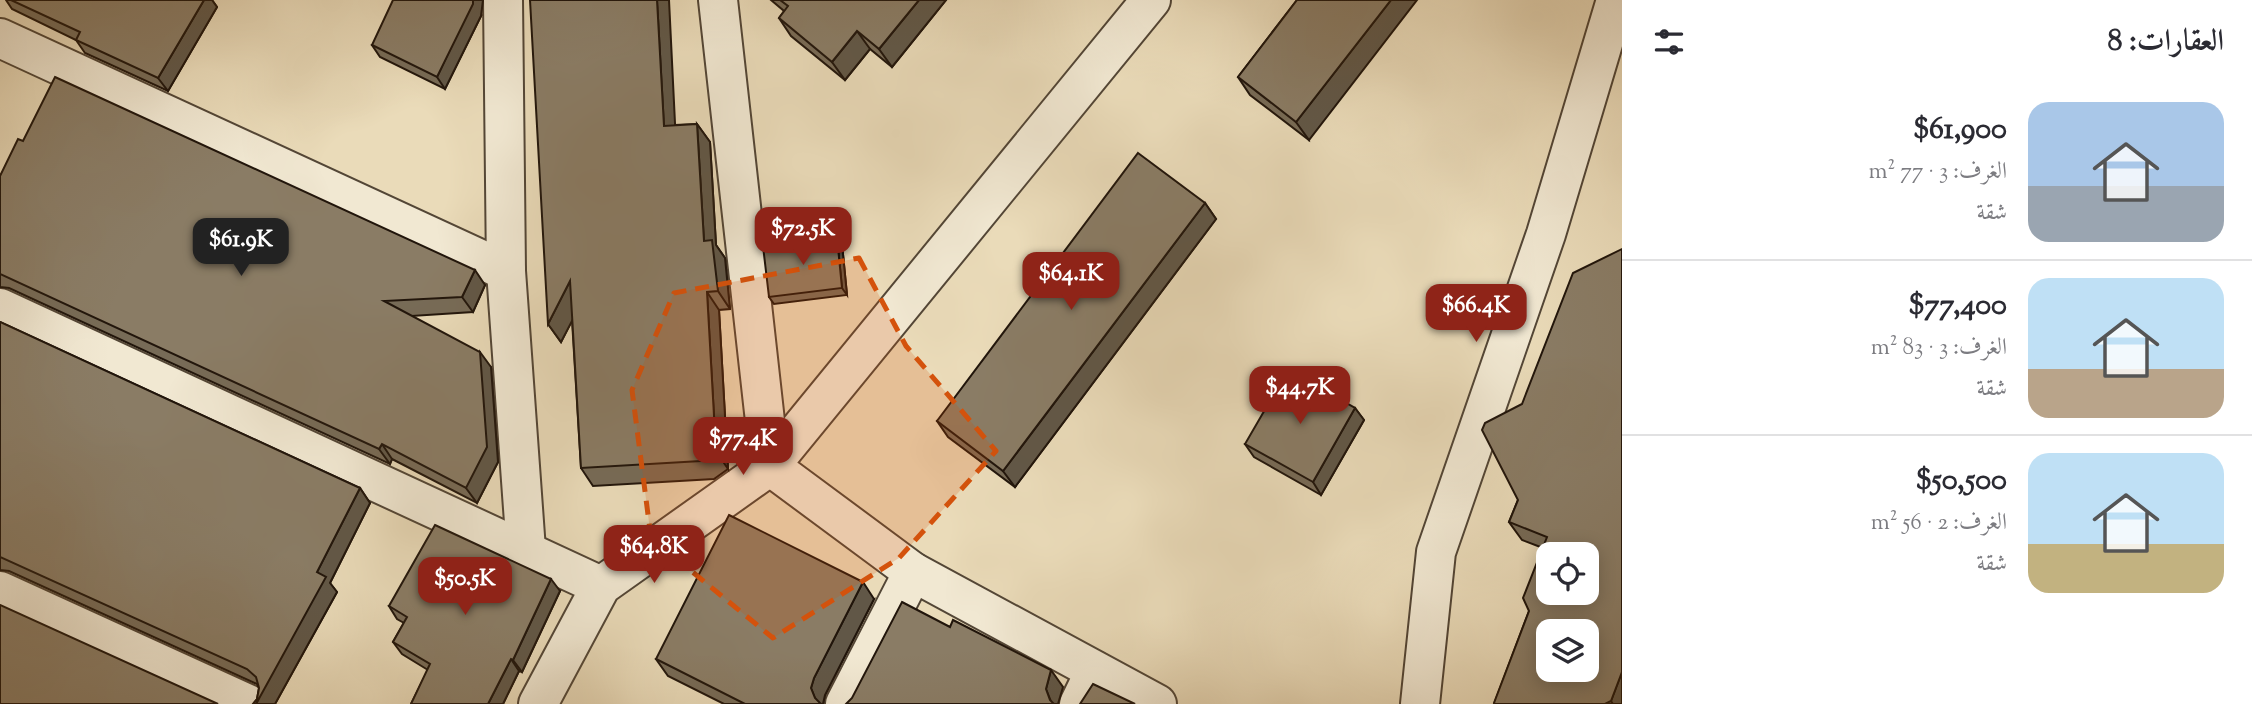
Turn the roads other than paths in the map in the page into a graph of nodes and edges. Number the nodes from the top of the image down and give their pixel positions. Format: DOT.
graph roads {
  1 [pos="503,0"];
  2 [pos="718,0"];
  3 [pos="1151,0"];
  4 [pos="1616,0"];
  5 [pos="0,38"];
  6 [pos="506,271"];
  7 [pos="0,308"];
  8 [pos="771,466"];
  9 [pos="526,550"];
  10 [pos="913,572"];
  11 [pos="601,586"];
  12 [pos="0,591"];
  13 [pos="1087,687"];
  14 [pos="248,704"];
  15 [pos="538,704"];
  16 [pos="845,704"];
  17 [pos="1157,704"];
  18 [pos="1420,704"];
  1 -- 6 [label="street"];
  2 -- 8 [label="street"];
  3 -- 8 [label="street"];
  4 -- 18 [label="street"];
  5 -- 6 [label="street"];
  6 -- 9 [label="street"];
  7 -- 9 [label="street"];
  8 -- 10 [label="street"];
  8 -- 11 [label="street"];
  9 -- 11 [label="street"];
  10 -- 13 [label="street"];
  10 -- 16 [label="street"];
  11 -- 15 [label="street"];
  12 -- 14 [label="street"];
  13 -- 17 [label="street"];
}
